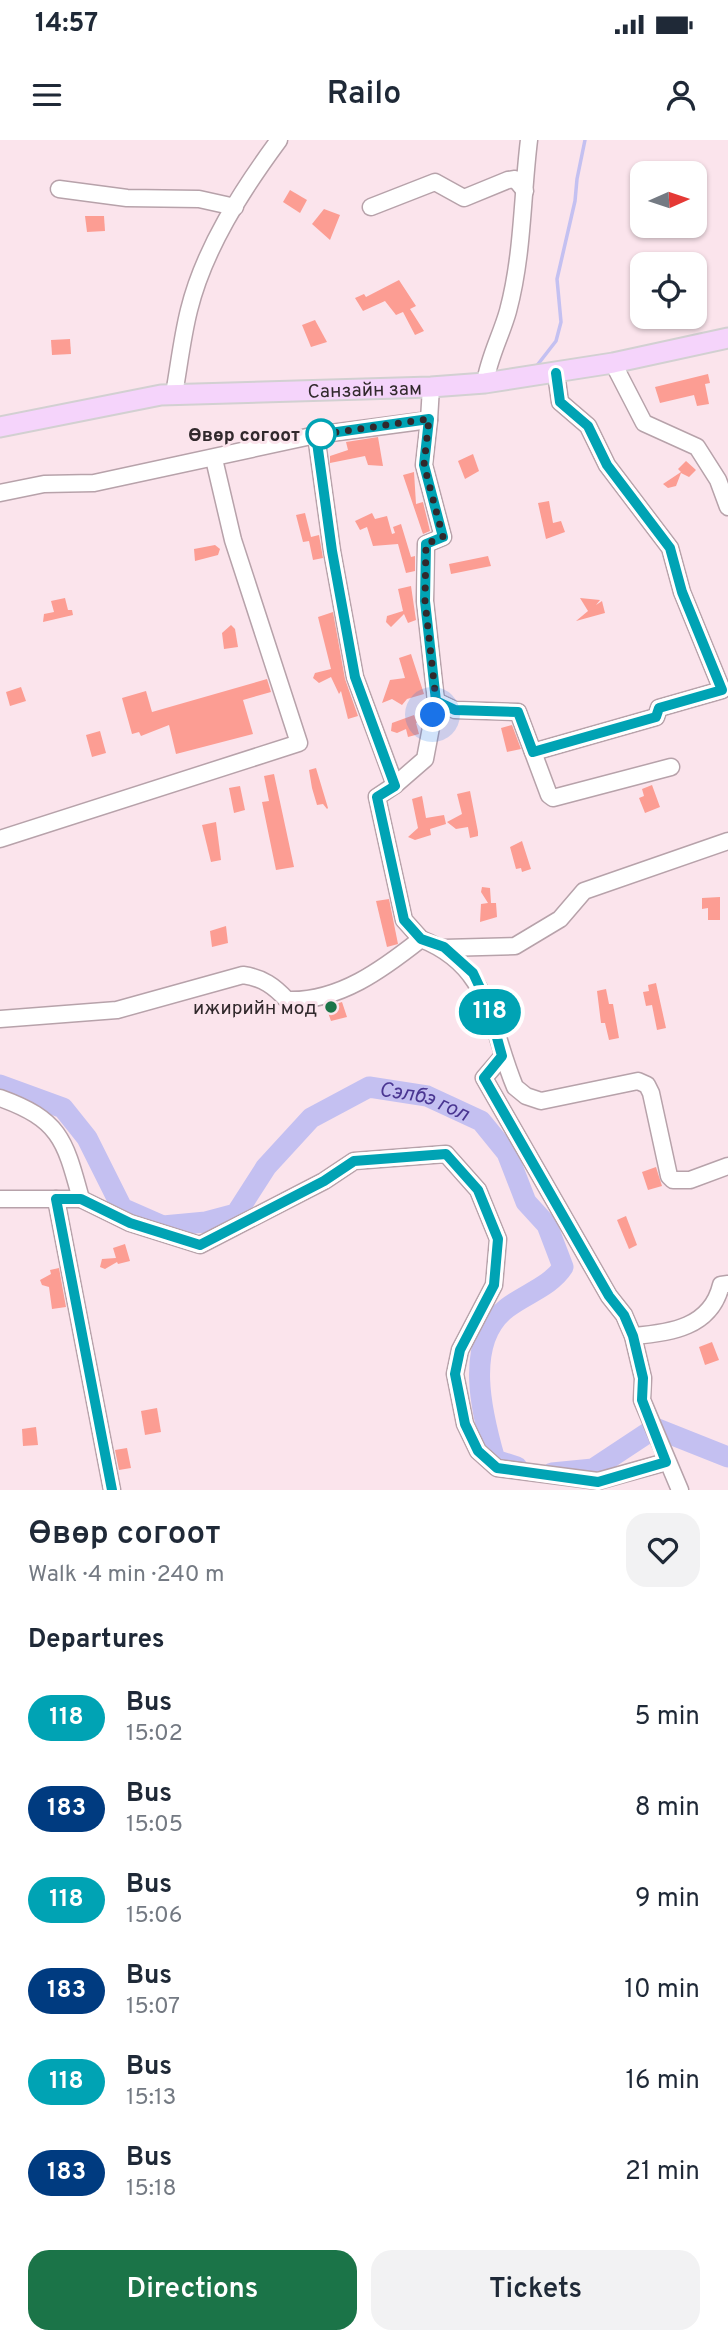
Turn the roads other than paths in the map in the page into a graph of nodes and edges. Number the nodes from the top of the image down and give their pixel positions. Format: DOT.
graph roads {
  1 [pos="279,140"];
  2 [pos="529,140"];
  3 [pos="59,189"];
  4 [pos="524,191"];
  5 [pos="235,207"];
  6 [pos="372,208"];
  7 [pos="728,338"];
  8 [pos="613,363"];
  9 [pos="556,373"];
  10 [pos="485,383"];
  11 [pos="431,387"];
  12 [pos="174,394"];
  13 [pos="429,419"];
  14 [pos="0,427"];
  15 [pos="316,435"];
  16 [pos="214,459"];
  17 [pos="723,481"];
  18 [pos="0,493"];
  19 [pos="728,508"];
  20 [pos="436,701"];
  21 [pos="533,752"];
  22 [pos="671,767"];
  23 [pos="395,786"];
  24 [pos="0,839"];
  25 [pos="728,841"];
  26 [pos="421,939"];
  27 [pos="444,947"];
  28 [pos="0,1019"];
  29 [pos="502,1056"];
  30 [pos="0,1098"];
  31 [pos="728,1166"];
  32 [pos="0,1199"];
  33 [pos="56,1199"];
  34 [pos="81,1199"];
  35 [pos="728,1284"];
  36 [pos="633,1336"];
  37 [pos="665,1460"];
  38 [pos="112,1490"];
  39 [pos="680,1490"];
  1 -- 5 [label="street"];
  2 -- 4 [label="street"];
  3 -- 5 [label="street"];
  4 -- 6 [label="street"];
  4 -- 10 [label="street"];
  5 -- 12 [label="street"];
  7 -- 8 [label="main road, Санзайн зам"];
  8 -- 9 [label="main road, Санзайн зам"];
  8 -- 17 [label="street"];
  9 -- 10 [label="main road, Санзайн зам"];
  9 -- 21 [label="street"];
  10 -- 11 [label="main road, Санзайн зам"];
  11 -- 12 [label="main road, Санзайн зам"];
  11 -- 13 [label="street"];
  12 -- 14 [label="main road, Санзайн зам"];
  13 -- 15 [label="street"];
  13 -- 20 [label="street"];
  15 -- 16 [label="street"];
  15 -- 23 [label="street"];
  16 -- 18 [label="street"];
  16 -- 24 [label="street"];
  17 -- 19 [label="street"];
  20 -- 21 [label="street"];
  20 -- 23 [label="street"];
  21 -- 22 [label="street"];
  23 -- 26 [label="street"];
  25 -- 27 [label="street"];
  26 -- 27 [label="street"];
  26 -- 28 [label="street"];
  27 -- 29 [label="street"];
  29 -- 31 [label="street"];
  29 -- 36 [label="street"];
  30 -- 34 [label="street"];
  32 -- 33 [label="street"];
  33 -- 34 [label="street"];
  33 -- 38 [label="street"];
  34 -- 37 [label="street"];
  35 -- 36 [label="street"];
  36 -- 37 [label="street"];
  37 -- 39 [label="street"];
}
